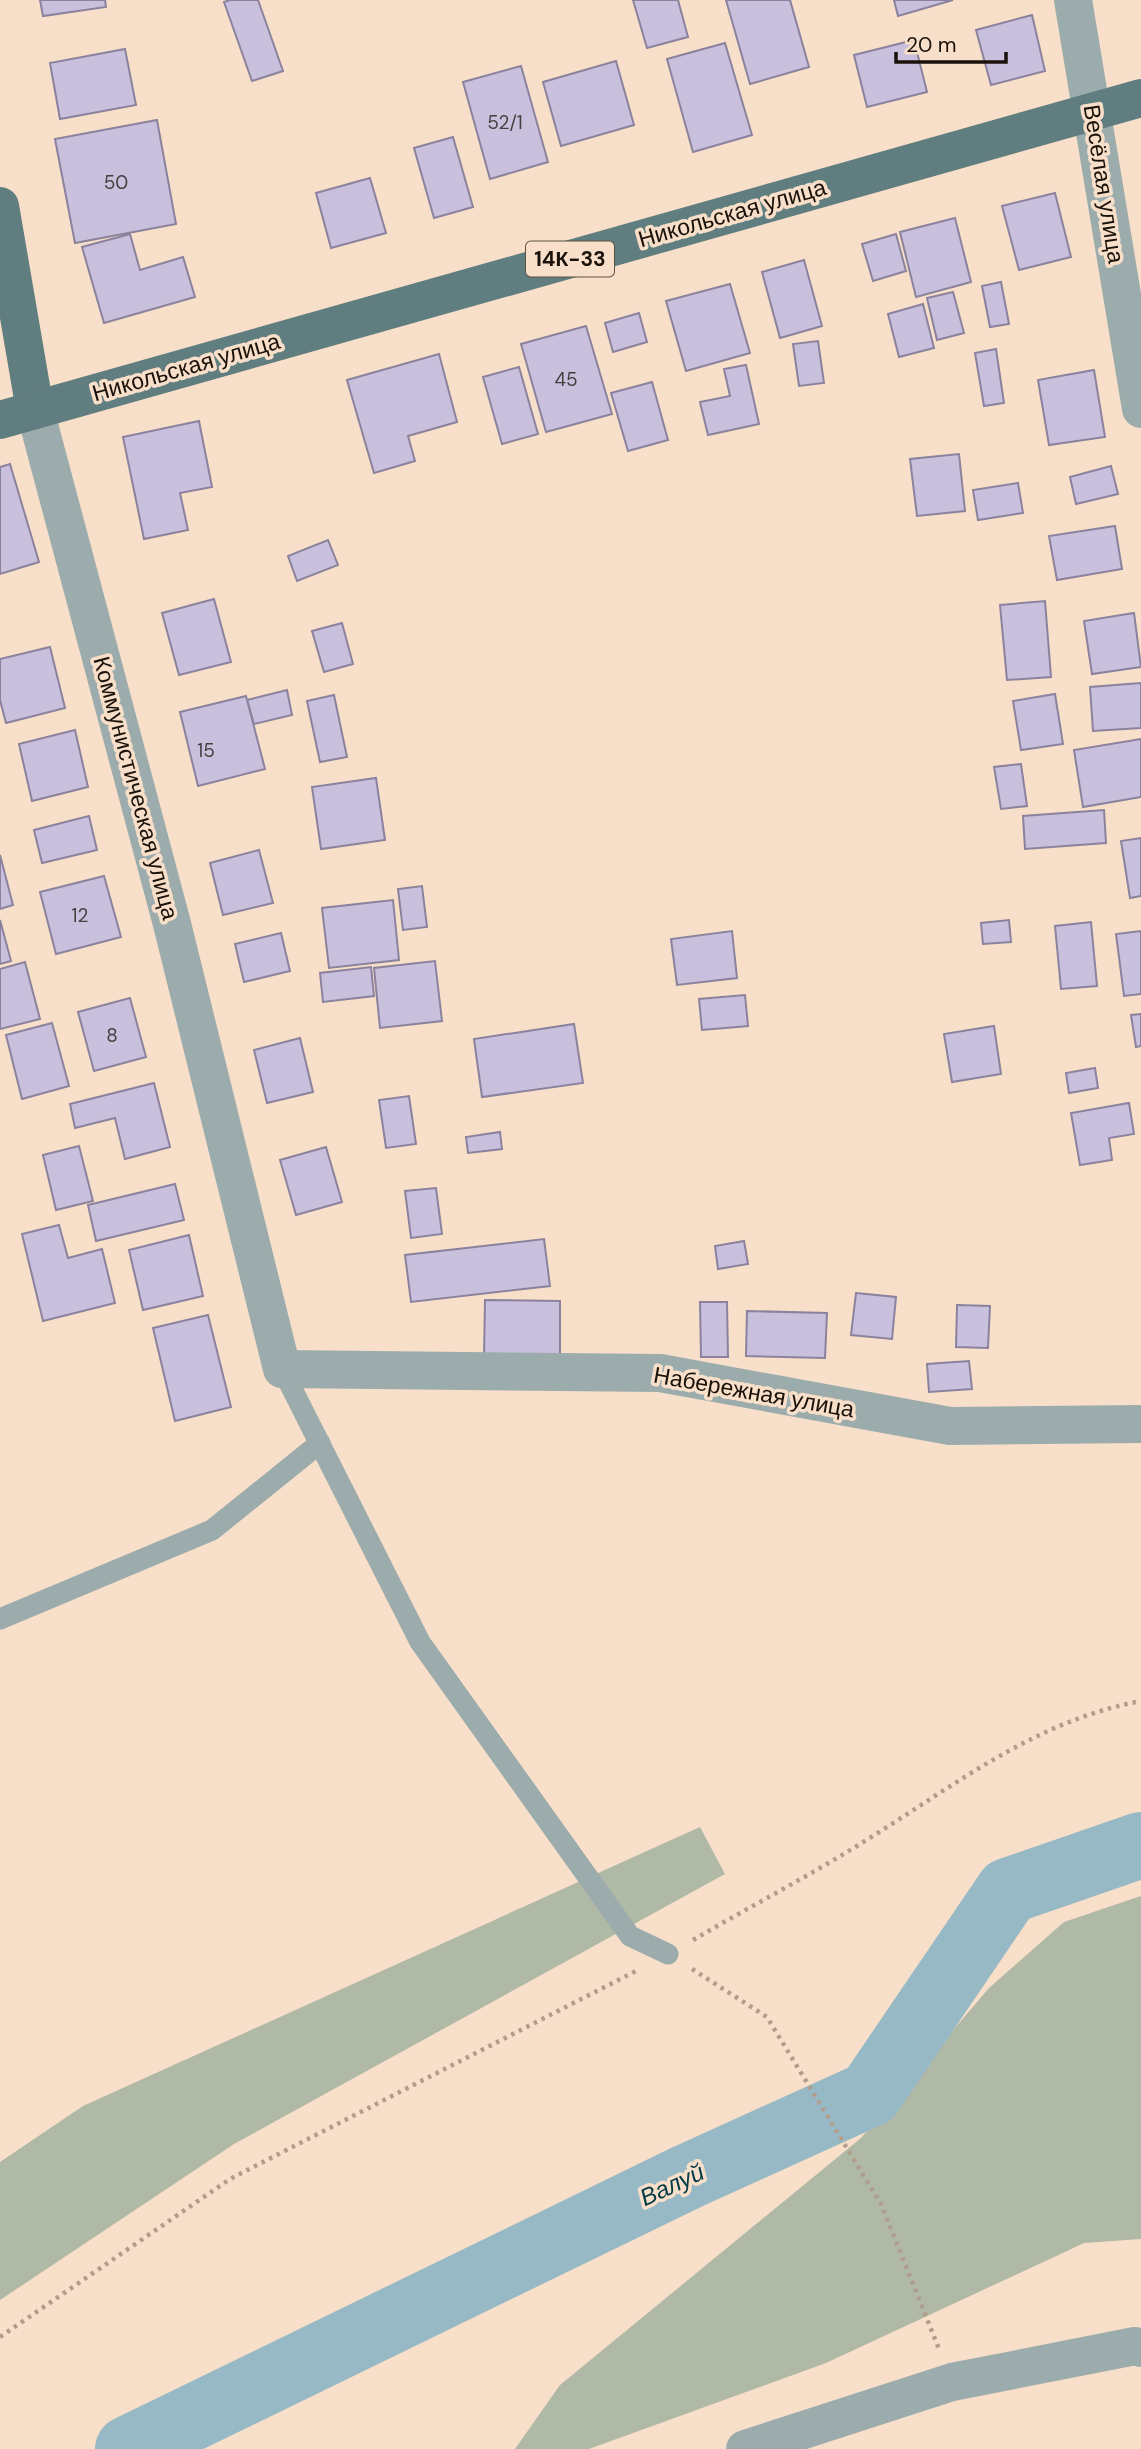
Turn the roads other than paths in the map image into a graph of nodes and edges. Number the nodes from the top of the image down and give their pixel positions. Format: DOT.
graph roads {
  1 [pos="1073,0"];
  2 [pos="1141,99"];
  3 [pos="1092,111"];
  4 [pos="0,206"];
  5 [pos="1141,409"];
  6 [pos="17,415"];
  7 [pos="282,1369"];
  8 [pos="1141,1424"];
  9 [pos="320,1443"];
  10 [pos="0,1619"];
  11 [pos="668,1954"];
  12 [pos="1141,2348"];
  13 [pos="745,2449"];
  1 -- 3 [label="street, Весёлая улица"];
  2 -- 3 [label="main road, Никольская улица / 14К-33"];
  3 -- 5 [label="street, Весёлая улица"];
  3 -- 6 [label="main road, Никольская улица / 14К-33"];
  4 -- 6 [label="main road, Коммунистическая улица"];
  6 -- 7 [label="street, Коммунистическая улица"];
  7 -- 8 [label="street, Набережная улица"];
  7 -- 9 [label="lane"];
  9 -- 10 [label="lane"];
  9 -- 11 [label="lane"];
  12 -- 13 [label="street"];
}
